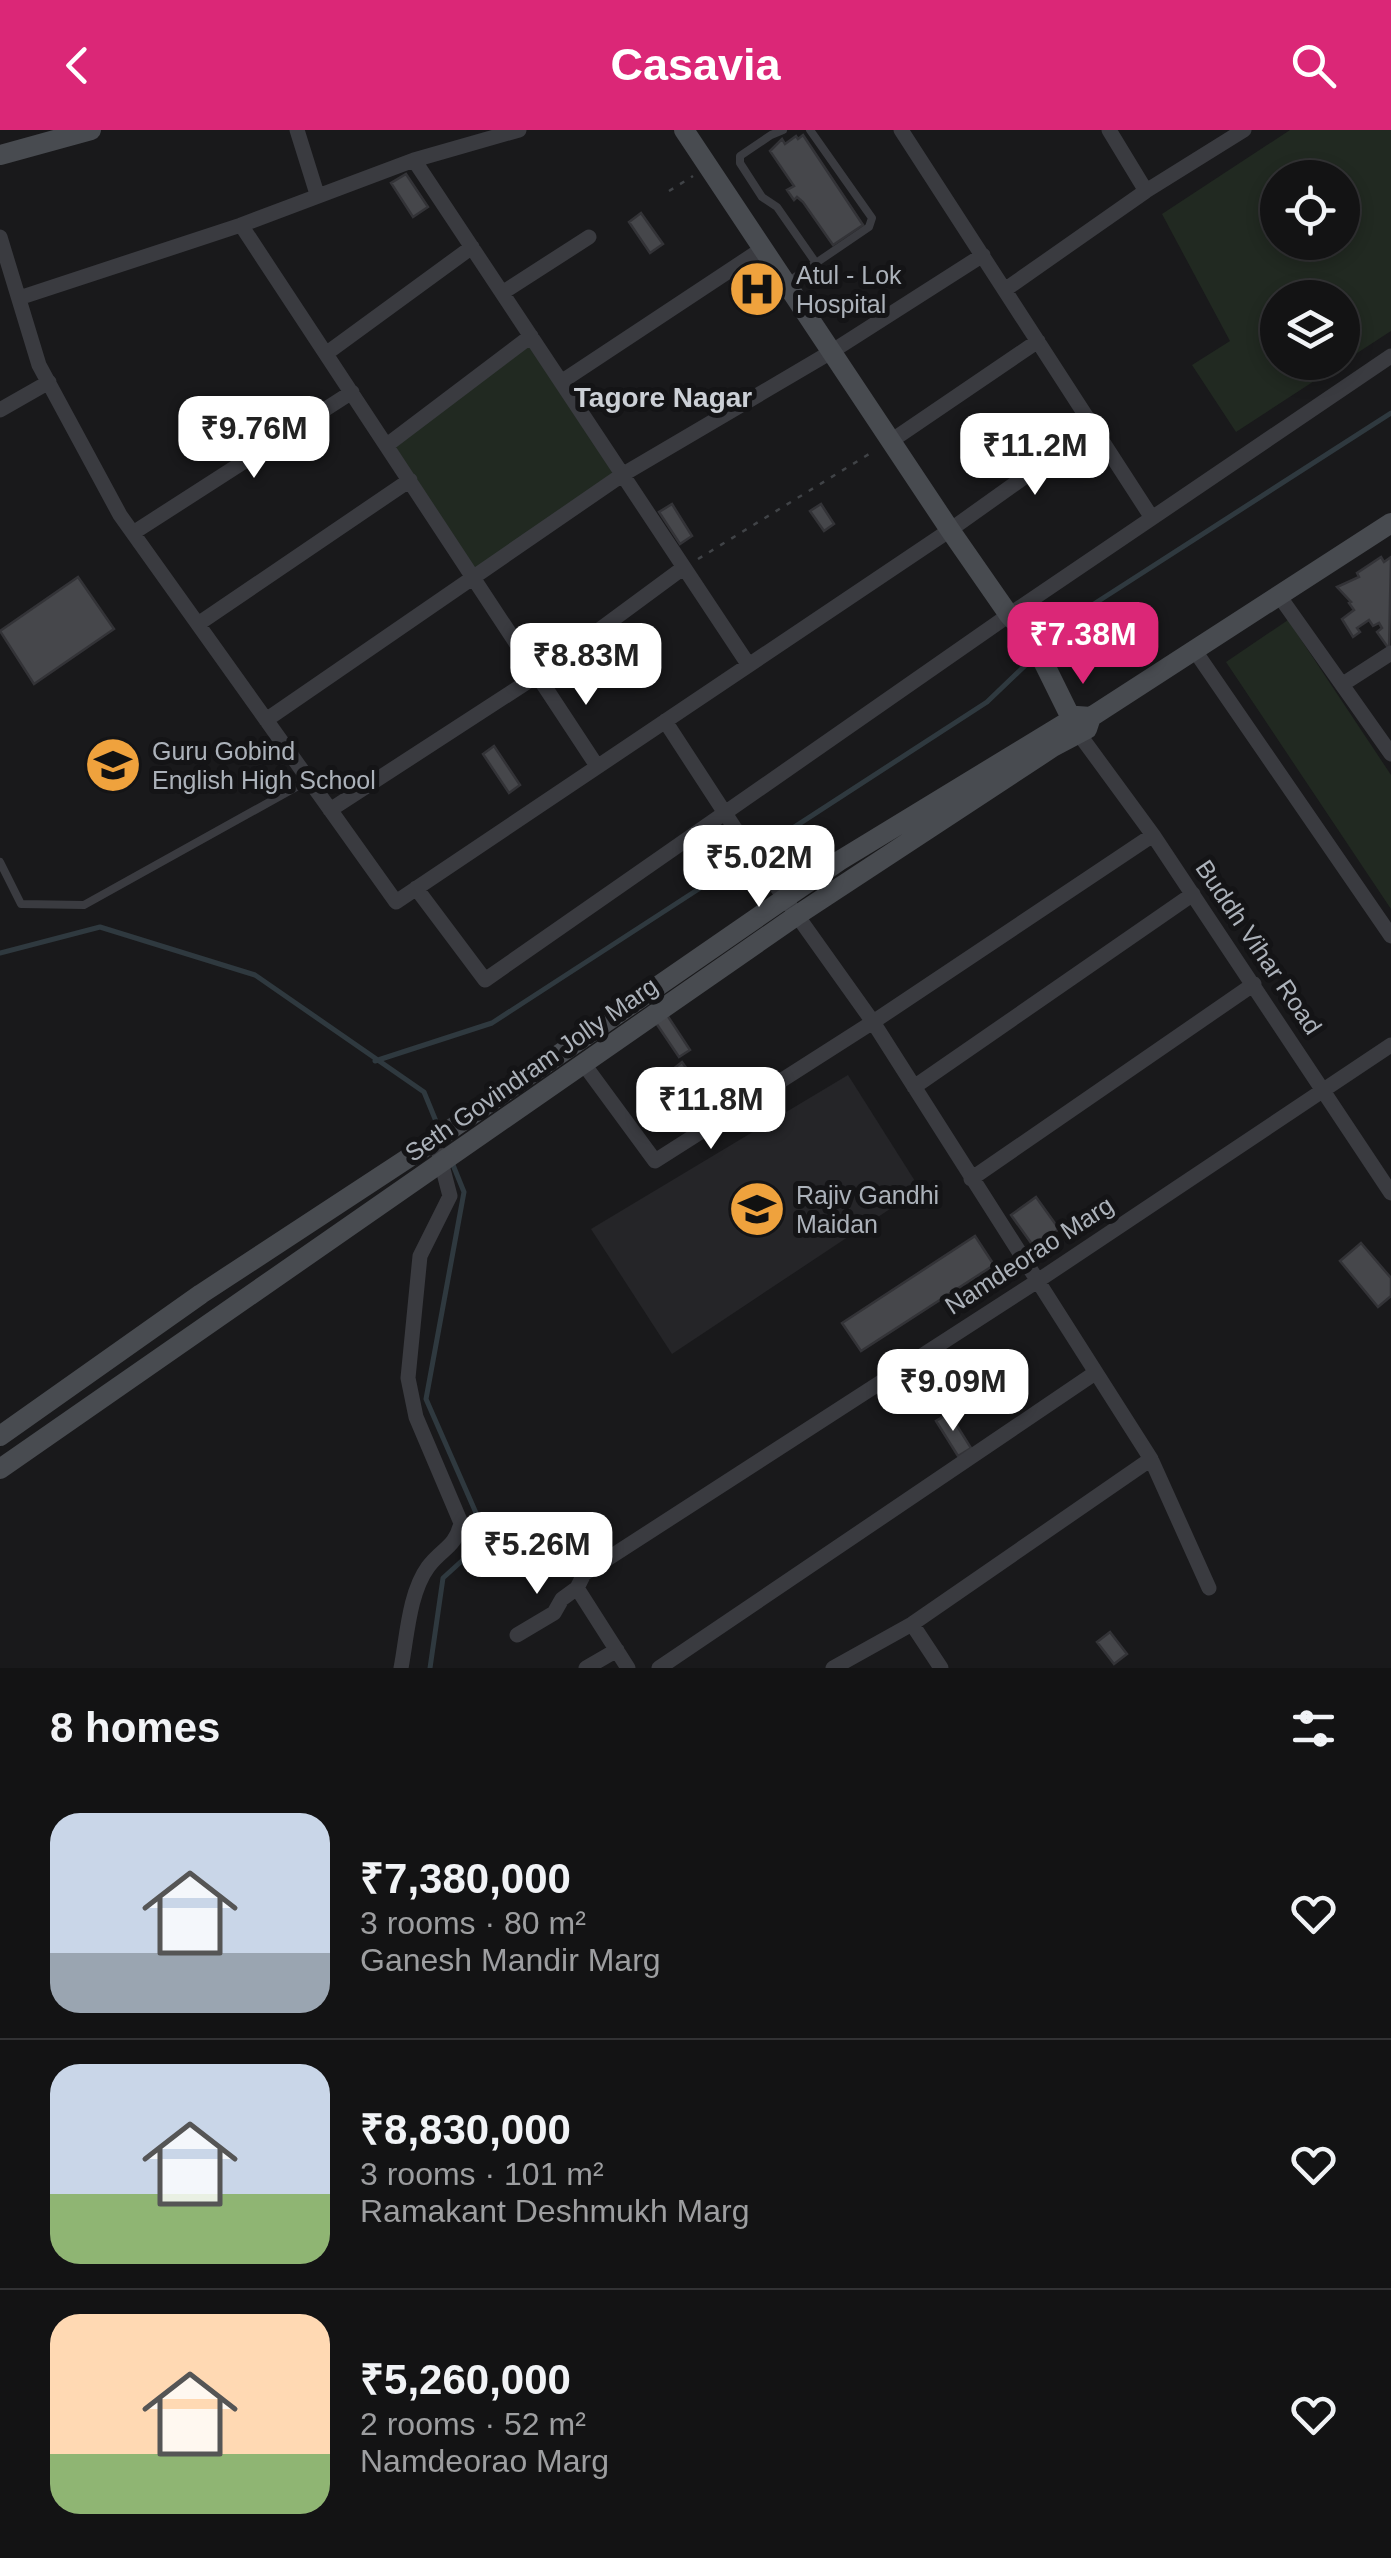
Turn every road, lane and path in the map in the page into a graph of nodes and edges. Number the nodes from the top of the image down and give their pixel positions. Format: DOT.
graph roads {
  1 [pos="91,130"];
  2 [pos="297,130"];
  3 [pos="519,130"];
  4 [pos="684,130"];
  5 [pos="783,130"];
  6 [pos="810,130"];
  7 [pos="900,130"];
  8 [pos="1109,130"];
  9 [pos="1244,130"];
  10 [pos="0,155"];
  11 [pos="414,160"];
  12 [pos="708,166"];
  13 [pos="669,191"];
  14 [pos="1146,191"];
  15 [pos="317,194"];
  16 [pos="762,197"];
  17 [pos="738,213"];
  18 [pos="240,224"];
  19 [pos="0,237"];
  20 [pos="589,237"];
  21 [pos="472,247"];
  22 [pos="762,249"];
  23 [pos="983,255"];
  24 [pos="816,263"];
  25 [pos="786,284"];
  26 [pos="1006,289"];
  27 [pos="502,293"];
  28 [pos="20,298"];
  29 [pos="531,336"];
  30 [pos="1038,340"];
  31 [pos="831,352"];
  32 [pos="327,353"];
  33 [pos="1391,356"];
  34 [pos="48,382"];
  35 [pos="561,382"];
  36 [pos="352,392"];
  37 [pos="0,410"];
  38 [pos="1094,428"];
  39 [pos="891,441"];
  40 [pos="387,445"];
  41 [pos="622,474"];
  42 [pos="410,480"];
  43 [pos="1152,518"];
  44 [pos="1391,523"];
  45 [pos="950,530"];
  46 [pos="132,533"];
  47 [pos="684,568"];
  48 [pos="474,578"];
  49 [pos="1280,597"];
  50 [pos="1009,614"];
  51 [pos="198,624"];
  52 [pos="1195,651"];
  53 [pos="1391,654"];
  54 [pos="748,664"];
  55 [pos="538,675"];
  56 [pos="1343,684"];
  57 [pos="266,720"];
  58 [pos="665,721"];
  59 [pos="1080,724"];
  60 [pos="1391,754"];
  61 [pos="598,766"];
  62 [pos="310,780"];
  63 [pos="330,810"];
  64 [pos="730,821"];
  65 [pos="1153,835"];
  66 [pos="0,862"];
  67 [pos="416,888"];
  68 [pos="1193,894"];
  69 [pos="790,907"];
  70 [pos="1391,936"];
  71 [pos="1254,984"];
  72 [pos="873,1022"];
  73 [pos="1391,1045"];
  74 [pos="583,1063"];
  75 [pos="914,1087"];
  76 [pos="1324,1090"];
  77 [pos="464,1120"];
  78 [pos="476,1138"];
  79 [pos="439,1150"];
  80 [pos="972,1179"];
  81 [pos="1391,1192"];
  82 [pos="1036,1282"];
  83 [pos="1095,1373"];
  84 [pos="0,1436"];
  85 [pos="1150,1459"];
  86 [pos="0,1469"];
  87 [pos="577,1588"];
  88 [pos="1209,1588"];
  89 [pos="912,1624"];
  90 [pos="518,1635"];
  91 [pos="616,1650"];
  92 [pos="400,1668"];
  93 [pos="586,1668"];
  94 [pos="628,1668"];
  95 [pos="659,1668"];
  96 [pos="834,1668"];
  97 [pos="940,1668"];
  1 -- 10 [label="street"];
  2 -- 15 [label="street"];
  3 -- 11 [label="street"];
  4 -- 12 [label="street"];
  5 -- 16 [label="lane"];
  6 -- 24 [label="lane"];
  7 -- 23 [label="street"];
  8 -- 14 [label="street"];
  9 -- 14 [label="street"];
  11 -- 15 [label="street"];
  11 -- 21 [label="street"];
  12 -- 13 [label="path"];
  12 -- 17 [label="street"];
  14 -- 26 [label="street"];
  15 -- 18 [label="street"];
  16 -- 17 [label="lane"];
  16 -- 24 [label="lane"];
  17 -- 22 [label="street"];
  18 -- 28 [label="street"];
  18 -- 32 [label="street"];
  19 -- 28 [label="street"];
  20 -- 27 [label="street"];
  21 -- 27 [label="street"];
  21 -- 32 [label="street"];
  22 -- 25 [label="street"];
  22 -- 35 [label="street"];
  23 -- 26 [label="street"];
  23 -- 31 [label="street"];
  24 -- 25 [label="lane"];
  25 -- 31 [label="street"];
  26 -- 30 [label="street"];
  27 -- 29 [label="street"];
  28 -- 34 [label="street"];
  29 -- 35 [label="street"];
  29 -- 40 [label="street"];
  30 -- 38 [label="street"];
  30 -- 39 [label="street"];
  31 -- 39 [label="street"];
  31 -- 41 [label="street"];
  32 -- 36 [label="street"];
  33 -- 43 [label="street"];
  34 -- 37 [label="street"];
  34 -- 46 [label="street"];
  35 -- 41 [label="street"];
  36 -- 40 [label="street"];
  36 -- 46 [label="street"];
  38 -- 43 [label="street"];
  38 -- 45 [label="street"];
  39 -- 45 [label="street"];
  39 -- 47 [label="path"];
  40 -- 42 [label="street"];
  41 -- 47 [label="street"];
  41 -- 48 [label="street"];
  42 -- 48 [label="street"];
  42 -- 51 [label="street"];
  43 -- 50 [label="street"];
  44 -- 49 [label="street, Seth Govindram Jolly Marg"];
  45 -- 50 [label="street"];
  45 -- 54 [label="street"];
  46 -- 51 [label="street"];
  47 -- 54 [label="street"];
  47 -- 55 [label="street"];
  48 -- 55 [label="street"];
  48 -- 57 [label="street"];
  49 -- 52 [label="street, Seth Govindram Jolly Marg"];
  49 -- 56 [label="street"];
  50 -- 59 [label="street"];
  50 -- 64 [label="street"];
  51 -- 57 [label="street"];
  52 -- 59 [label="street, Seth Govindram Jolly Marg"];
  52 -- 70 [label="street"];
  53 -- 56 [label="street"];
  54 -- 58 [label="street"];
  55 -- 61 [label="street"];
  55 -- 63 [label="street"];
  56 -- 60 [label="street"];
  57 -- 62 [label="street"];
  58 -- 61 [label="street"];
  58 -- 64 [label="street"];
  59 -- 65 [label="street, Buddh Vihar Road"];
  59 -- 69 [label="street, Seth Govindram Jolly Marg"];
  61 -- 67 [label="street"];
  62 -- 63 [label="street"];
  62 -- 66 [label="lane"];
  63 -- 67 [label="street"];
  64 -- 67 [label="street"];
  64 -- 69 [label="street"];
  65 -- 68 [label="street, Buddh Vihar Road"];
  65 -- 72 [label="street"];
  68 -- 71 [label="street, Buddh Vihar Road"];
  68 -- 75 [label="street"];
  69 -- 72 [label="street"];
  69 -- 74 [label="street, Seth Govindram Jolly Marg"];
  69 -- 77 [label="street"];
  71 -- 76 [label="street, Buddh Vihar Road"];
  71 -- 80 [label="street"];
  72 -- 74 [label="street"];
  72 -- 75 [label="street"];
  73 -- 76 [label="street, Namdeorao Marg"];
  74 -- 78 [label="street, Seth Govindram Jolly Marg"];
  75 -- 80 [label="street"];
  76 -- 81 [label="street, Buddh Vihar Road"];
  76 -- 82 [label="street, Namdeorao Marg"];
  77 -- 78 [label="street"];
  77 -- 79 [label="street"];
  78 -- 79 [label="street, Seth Govindram Jolly Marg"];
  79 -- 84 [label="street"];
  79 -- 86 [label="street, Seth Govindram Jolly Marg"];
  79 -- 92 [label="street"];
  80 -- 82 [label="street"];
  82 -- 83 [label="street"];
  82 -- 87 [label="street, Namdeorao Marg"];
  83 -- 85 [label="street"];
  83 -- 95 [label="street"];
  85 -- 88 [label="street"];
  85 -- 89 [label="street"];
  87 -- 90 [label="street, Namdeorao Marg"];
  87 -- 91 [label="street"];
  89 -- 96 [label="street"];
  89 -- 97 [label="street"];
  91 -- 93 [label="street"];
  91 -- 94 [label="street"];
}
